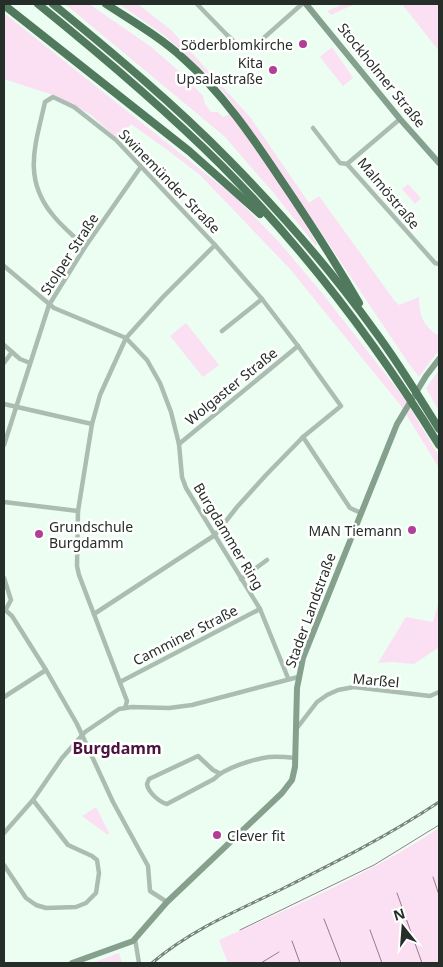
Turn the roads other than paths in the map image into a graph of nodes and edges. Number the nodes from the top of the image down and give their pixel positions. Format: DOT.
graph roads {
  1 [pos="10,4"];
  2 [pos="38,4"];
  3 [pos="53,4"];
  4 [pos="106,4"];
  5 [pos="197,4"];
  6 [pos="302,4"];
  7 [pos="306,4"];
  8 [pos="4,5"];
  9 [pos="47,40"];
  10 [pos="400,119"];
  11 [pos="313,128"];
  12 [pos="439,163"];
  13 [pos="347,164"];
  14 [pos="140,168"];
  15 [pos="288,238"];
  16 [pos="215,245"];
  17 [pos="86,247"];
  18 [pos="439,264"];
  19 [pos="4,266"];
  20 [pos="262,299"];
  21 [pos="49,305"];
  22 [pos="375,330"];
  23 [pos="222,331"];
  24 [pos="126,338"];
  25 [pos="4,345"];
  26 [pos="298,346"];
  27 [pos="12,352"];
  28 [pos="439,359"];
  29 [pos="4,363"];
  30 [pos="30,363"];
  31 [pos="4,404"];
  32 [pos="15,407"];
  33 [pos="92,424"];
  34 [pos="439,428"];
  35 [pos="304,437"];
  36 [pos="179,444"];
  37 [pos="4,445"];
  38 [pos="439,445"];
  39 [pos="4,502"];
  40 [pos="78,511"];
  41 [pos="361,513"];
  42 [pos="215,535"];
  43 [pos="267,560"];
  44 [pos="4,578"];
  45 [pos="241,579"];
  46 [pos="5,609"];
  47 [pos="260,609"];
  48 [pos="94,614"];
  49 [pos="46,670"];
  50 [pos="298,677"];
  51 [pos="288,678"];
  52 [pos="120,682"];
  53 [pos="439,692"];
  54 [pos="4,697"];
  55 [pos="125,708"];
  56 [pos="297,728"];
  57 [pos="83,736"];
  58 [pos="296,758"];
  59 [pos="219,773"];
  60 [pos="33,800"];
  61 [pos="4,833"];
  62 [pos="4,865"];
  63 [pos="167,902"];
  64 [pos="135,938"];
  65 [pos="73,963"];
  66 [pos="139,963"];
  1 -- 9 [label="highway"];
  2 -- 15 [label="highway"];
  3 -- 22 [label="highway"];
  4 -- 22 [label="highway"];
  5 -- 6 [label="street"];
  7 -- 10 [label="street, Stockholmer Straße"];
  8 -- 9 [label="highway"];
  9 -- 15 [label="highway"];
  10 -- 12 [label="street, Stockholmer Straße"];
  10 -- 13 [label="street, Malmöstraße"];
  11 -- 13 [label="street"];
  13 -- 18 [label="street, Malmöstraße"];
  14 -- 16 [label="street, Swinemünder Straße"];
  14 -- 17 [label="street, Stolper Straße"];
  14 -- 17 [label="street, Swinemünder Straße"];
  15 -- 38 [label="highway"];
  16 -- 20 [label="street, Swinemünder Straße"];
  16 -- 24 [label="street"];
  17 -- 21 [label="street, Stolper Straße"];
  19 -- 21 [label="street, Burgdammer Ring"];
  20 -- 23 [label="street"];
  20 -- 26 [label="street, Swinemünder Straße"];
  21 -- 24 [label="street, Burgdammer Ring"];
  21 -- 30 [label="street, Stolper Straße"];
  22 -- 34 [label="highway"];
  24 -- 33 [label="street"];
  24 -- 36 [label="street, Burgdammer Ring"];
  25 -- 27 [label="street"];
  26 -- 35 [label="street, Swinemünder Straße"];
  26 -- 36 [label="street, Wolgaster Straße"];
  27 -- 29 [label="street"];
  27 -- 30 [label="street"];
  28 -- 41 [label="street, Stader Landstraße"];
  30 -- 32 [label="street, Stolper Straße"];
  31 -- 32 [label="street"];
  32 -- 33 [label="street"];
  32 -- 37 [label="street, Stolper Straße"];
  33 -- 40 [label="street"];
  35 -- 41 [label="street"];
  35 -- 42 [label="street"];
  36 -- 42 [label="street, Burgdammer Ring"];
  39 -- 40 [label="street"];
  40 -- 48 [label="street"];
  41 -- 50 [label="street, Stader Landstraße"];
  42 -- 45 [label="street, Burgdammer Ring"];
  42 -- 48 [label="street"];
  43 -- 45 [label="street"];
  44 -- 46 [label="street"];
  45 -- 47 [label="street, Burgdammer Ring"];
  46 -- 49 [label="street"];
  47 -- 51 [label="street, Burgdammer Ring"];
  47 -- 52 [label="street, Camminer Straße"];
  48 -- 52 [label="street"];
  49 -- 54 [label="street"];
  49 -- 57 [label="street"];
  50 -- 51 [label="street"];
  50 -- 56 [label="street, Stader Landstraße"];
  51 -- 55 [label="street"];
  52 -- 55 [label="street"];
  53 -- 56 [label="street, Marßel"];
  55 -- 57 [label="street"];
  56 -- 58 [label="street, Stader Landstraße"];
  57 -- 60 [label="street"];
  57 -- 63 [label="street"];
  58 -- 59 [label="street"];
  58 -- 63 [label="street, Stader Landstraße"];
  59 -- 59 [label="street"];
  60 -- 61 [label="street"];
  60 -- 62 [label="street"];
  63 -- 64 [label="street, Stader Landstraße"];
  64 -- 65 [label="street, Stader Landstraße"];
  64 -- 66 [label="street"];
}
